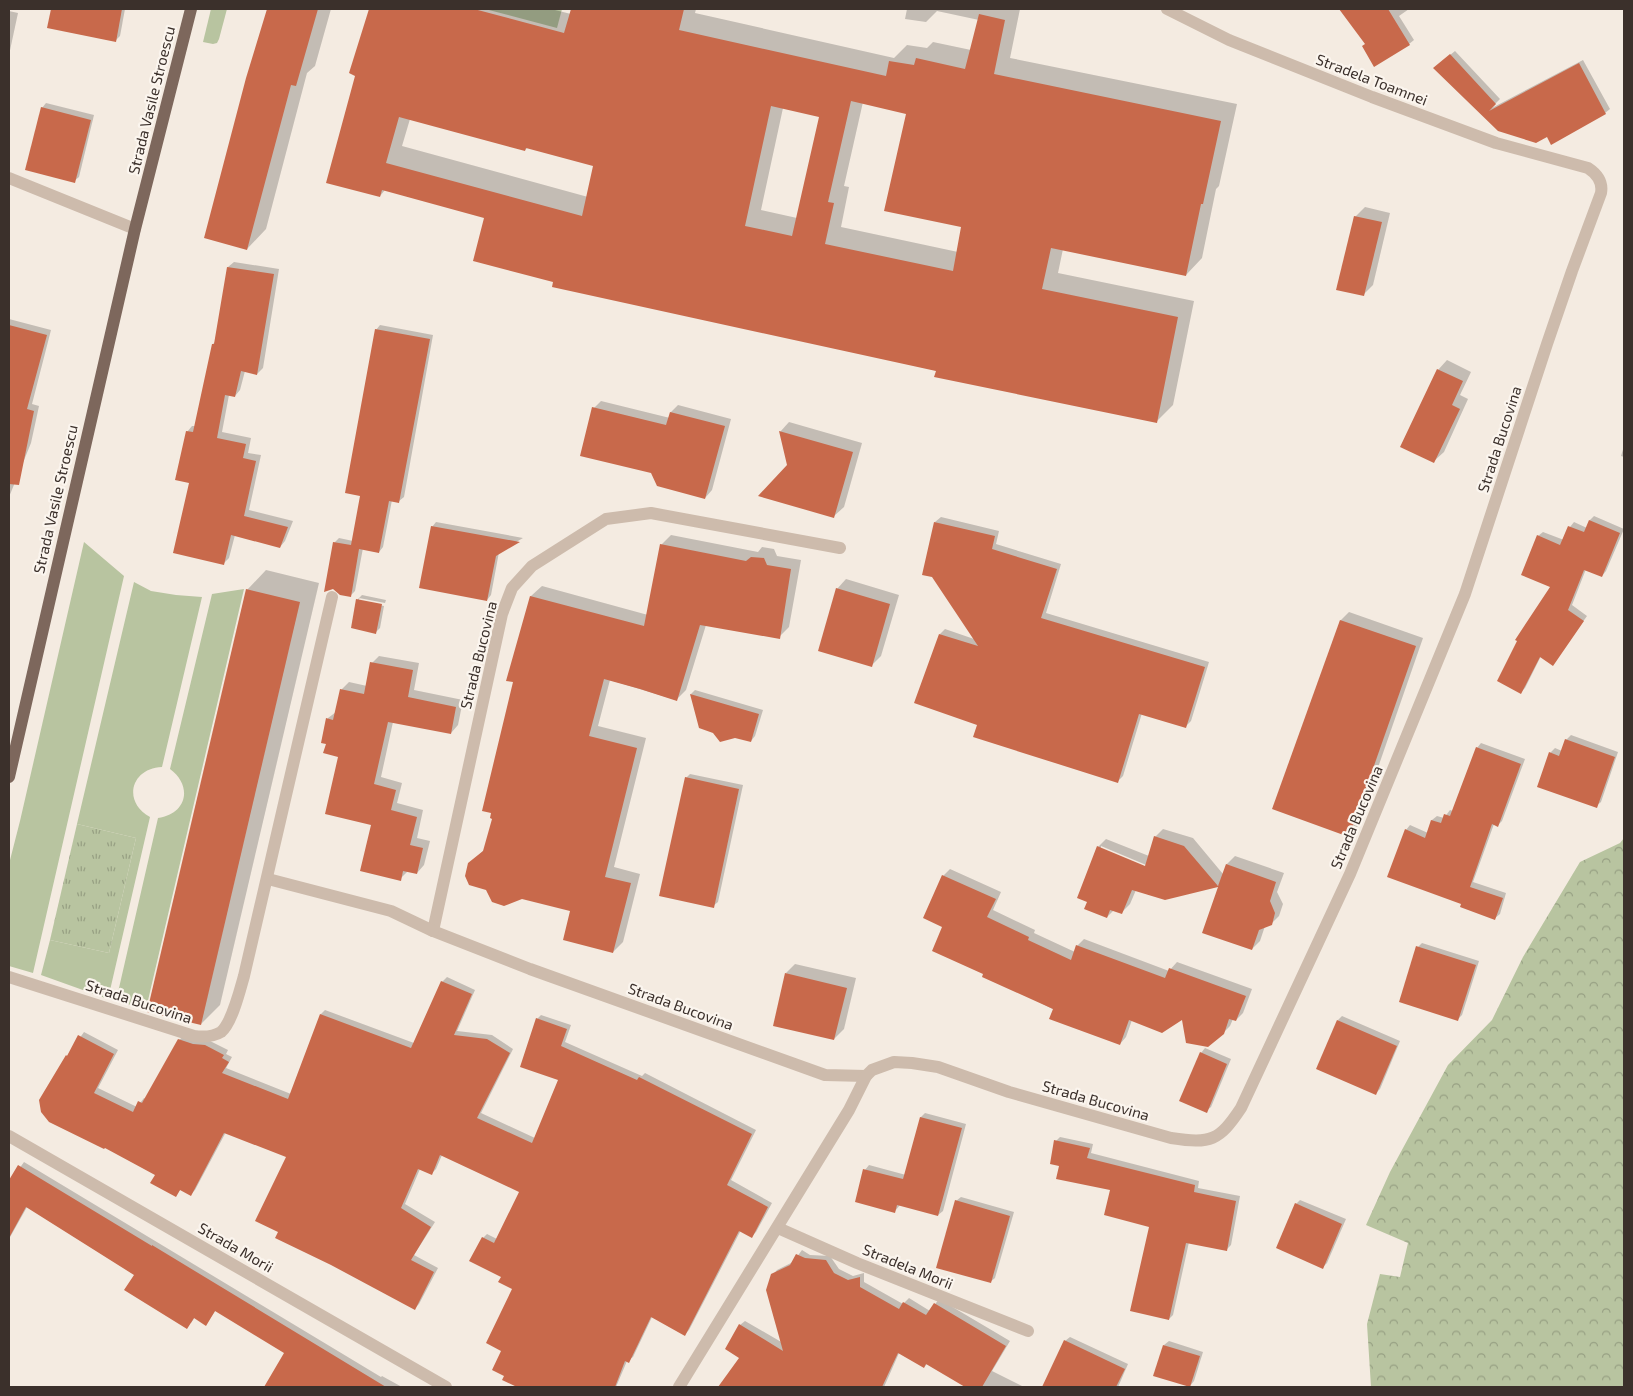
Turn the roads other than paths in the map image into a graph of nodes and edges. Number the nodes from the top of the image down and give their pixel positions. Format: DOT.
graph roads {
  1 [pos="191,9"];
  2 [pos="1167,9"];
  3 [pos="1572,163"];
  4 [pos="9,178"];
  5 [pos="135,229"];
  6 [pos="840,548"];
  7 [pos="332,597"];
  8 [pos="13,734"];
  9 [pos="9,777"];
  10 [pos="268,879"];
  11 [pos="432,931"];
  12 [pos="9,977"];
  13 [pos="866,1076"];
  14 [pos="9,1136"];
  15 [pos="778,1228"];
  16 [pos="1028,1331"];
  17 [pos="446,1387"];
  18 [pos="679,1387"];
  1 -- 5 [label="main road, Strada Vasile Stroescu"];
  2 -- 3 [label="street, Stradela Toamnei"];
  3 -- 13 [label="street, Strada Bucovina"];
  4 -- 5 [label="street"];
  5 -- 8 [label="main road, Strada Vasile Stroescu"];
  6 -- 11 [label="street, Strada Bucovina"];
  7 -- 10 [label="street, Strada Bucovina"];
  8 -- 9 [label="main road, Strada Vasile Stroescu"];
  10 -- 11 [label="street, Strada Bucovina"];
  10 -- 12 [label="street, Strada Bucovina"];
  11 -- 13 [label="street, Strada Bucovina"];
  13 -- 15 [label="street"];
  14 -- 17 [label="street, Strada Morii"];
  15 -- 16 [label="street, Stradela Morii"];
  15 -- 18 [label="street"];
}
